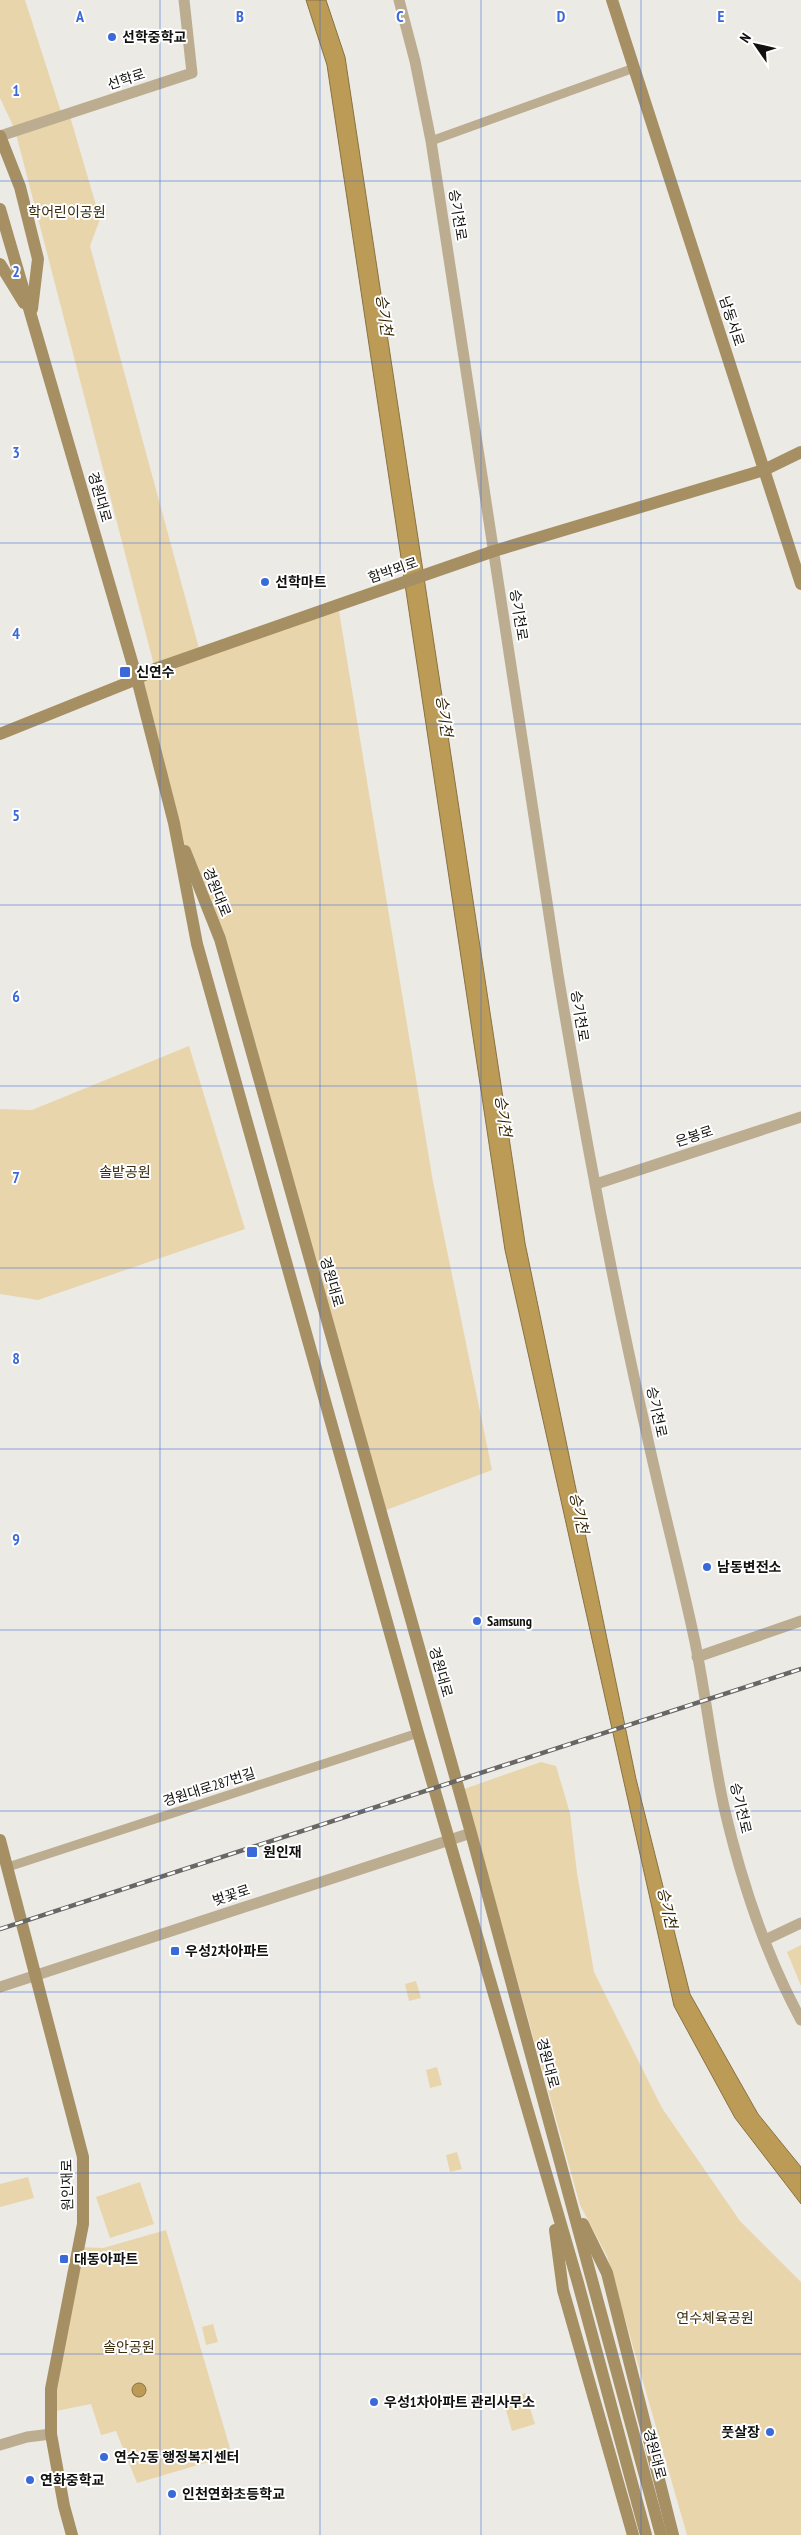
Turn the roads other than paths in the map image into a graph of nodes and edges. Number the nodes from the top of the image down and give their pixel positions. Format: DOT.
graph roads {
  1 [pos="184,0"];
  2 [pos="399,0"];
  3 [pos="612,0"];
  4 [pos="634,68"];
  5 [pos="0,136"];
  6 [pos="431,141"];
  7 [pos="0,209"];
  8 [pos="0,264"];
  9 [pos="31,314"];
  10 [pos="801,452"];
  11 [pos="764,470"];
  12 [pos="494,552"];
  13 [pos="801,584"];
  14 [pos="136,679"];
  15 [pos="0,734"];
  16 [pos="174,823"];
  17 [pos="801,1117"];
  18 [pos="596,1184"];
  19 [pos="801,1621"];
  20 [pos="697,1657"];
  21 [pos="418,1733"];
  22 [pos="471,1833"];
  23 [pos="0,1840"];
  24 [pos="449,1840"];
  25 [pos="8,1867"];
  26 [pos="801,1923"];
  27 [pos="764,1940"];
  28 [pos="37,1975"];
  29 [pos="0,1987"];
  30 [pos="801,2020"];
  31 [pos="566,2189"];
  32 [pos="551,2195"];
  33 [pos="51,2434"];
  34 [pos="0,2444"];
  35 [pos="673,2532"];
  36 [pos="72,2535"];
  37 [pos="633,2535"];
  38 [pos="646,2535"];
  39 [pos="661,2535"];
  1 -- 5 [label="street, 선학로"];
  2 -- 6 [label="street, 승기천로"];
  3 -- 4 [label="main road, 남동서로"];
  4 -- 6 [label="street"];
  4 -- 11 [label="main road, 남동서로"];
  5 -- 9 [label="main road"];
  6 -- 12 [label="street, 승기천로"];
  7 -- 9 [label="main road, 경원대로"];
  8 -- 9 [label="main road"];
  9 -- 14 [label="main road, 경원대로"];
  10 -- 11 [label="main road, 함박뫼로"];
  11 -- 12 [label="main road, 함박뫼로"];
  11 -- 13 [label="main road, 남동서로"];
  12 -- 14 [label="main road, 함박뫼로"];
  12 -- 18 [label="street, 승기천로"];
  14 -- 15 [label="main road, 함박뫼로"];
  14 -- 16 [label="main road, 경원대로"];
  16 -- 21 [label="main road, 경원대로"];
  16 -- 22 [label="main road, 경원대로"];
  17 -- 18 [label="street, 은봉로"];
  18 -- 20 [label="street, 승기천로"];
  19 -- 20 [label="street"];
  20 -- 27 [label="street, 승기천로"];
  21 -- 24 [label="main road, 경원대로"];
  21 -- 25 [label="street, 경원대로287번길"];
  22 -- 24 [label="street, 벚꽃로"];
  22 -- 31 [label="main road, 경원대로"];
  23 -- 25 [label="main road, 원인재로"];
  24 -- 28 [label="street, 벚꽃로"];
  24 -- 32 [label="main road, 경원대로"];
  25 -- 28 [label="main road, 원인재로"];
  26 -- 27 [label="street"];
  27 -- 30 [label="street, 승기천로"];
  28 -- 29 [label="street, 벚꽃로"];
  28 -- 33 [label="main road, 원인재로"];
  31 -- 35 [label="main road"];
  31 -- 39 [label="main road, 경원대로"];
  32 -- 37 [label="main road"];
  32 -- 38 [label="main road, 경원대로"];
  33 -- 34 [label="street"];
  33 -- 36 [label="main road, 원인재로"];
}
